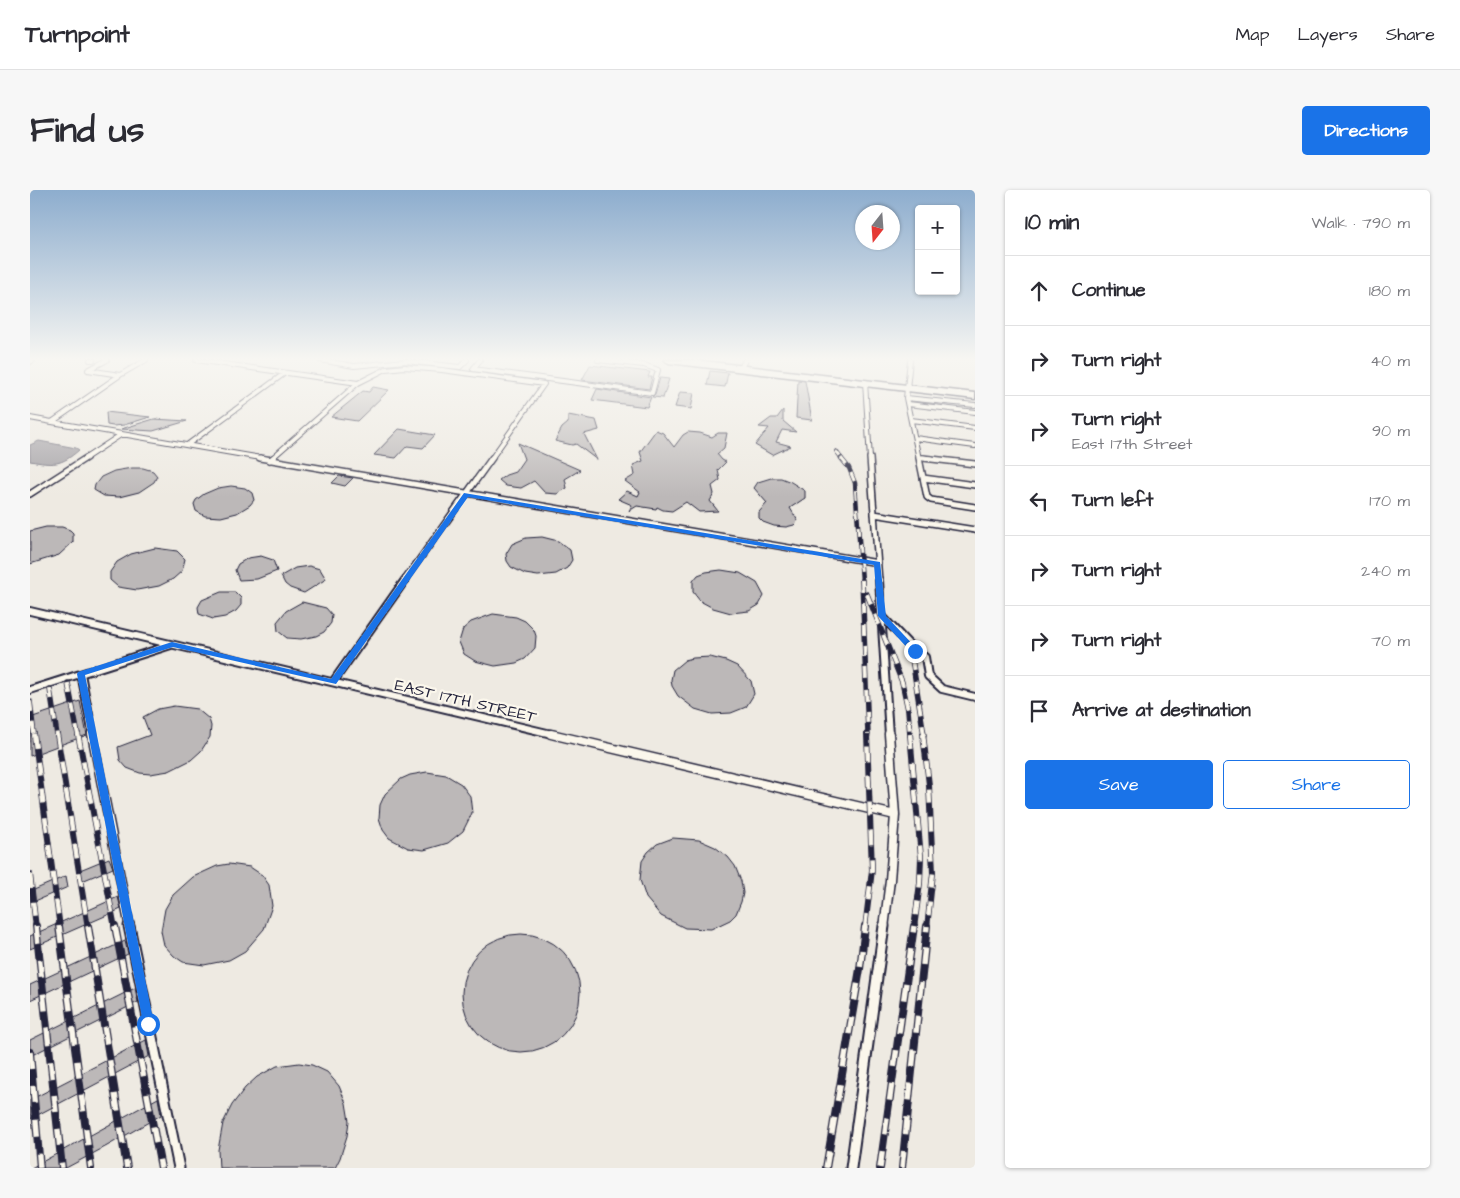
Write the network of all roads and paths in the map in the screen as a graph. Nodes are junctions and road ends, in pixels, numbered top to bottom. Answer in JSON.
{"nodes":[{"id":1,"x":76,"y":406,"type":"edge"},
{"id":2,"x":240,"y":406,"type":"edge"},
{"id":3,"x":332,"y":406,"type":"edge"},
{"id":4,"x":529,"y":406,"type":"edge"},
{"id":5,"x":867,"y":406,"type":"edge"},
{"id":6,"x":908,"y":406,"type":"edge"},
{"id":7,"x":922,"y":406,"type":"edge"},
{"id":8,"x":975,"y":412,"type":"edge"},
{"id":9,"x":30,"y":418,"type":"edge"},
{"id":10,"x":911,"y":420,"type":"junction"},
{"id":11,"x":52,"y":422,"type":"junction"},
{"id":12,"x":975,"y":428,"type":"edge"},
{"id":13,"x":122,"y":434,"type":"junction"},
{"id":14,"x":915,"y":438,"type":"junction"},
{"id":15,"x":186,"y":445,"type":"junction"},
{"id":16,"x":975,"y":446,"type":"edge"},
{"id":17,"x":918,"y":457,"type":"junction"},
{"id":18,"x":270,"y":460,"type":"junction"},
{"id":19,"x":975,"y":464,"type":"edge"},
{"id":20,"x":923,"y":478,"type":"junction"},
{"id":21,"x":975,"y":485,"type":"edge"},
{"id":22,"x":30,"y":494,"type":"edge"},
{"id":23,"x":466,"y":494,"type":"junction"},
{"id":24,"x":975,"y":507,"type":"edge"},
{"id":25,"x":874,"y":514,"type":"junction"},
{"id":26,"x":975,"y":530,"type":"edge"},
{"id":27,"x":878,"y":563,"type":"junction"},
{"id":28,"x":30,"y":611,"type":"edge"},
{"id":29,"x":882,"y":616,"type":"junction"},
{"id":30,"x":172,"y":645,"type":"junction"},
{"id":31,"x":81,"y":674,"type":"junction"},
{"id":32,"x":333,"y":682,"type":"junction"},
{"id":33,"x":30,"y":690,"type":"edge"},
{"id":34,"x":975,"y":697,"type":"edge"},
{"id":35,"x":895,"y":815,"type":"junction"},
{"id":36,"x":178,"y":1168,"type":"edge"},
{"id":37,"x":850,"y":1168,"type":"edge"}],
"edges":[{"from":1,"to":11,"type":"lane"},
{"from":2,"to":15,"type":"lane"},
{"from":3,"to":18,"type":"lane"},
{"from":4,"to":23,"type":"lane"},
{"from":5,"to":25,"type":"lane"},
{"from":6,"to":10,"type":"lane"},
{"from":7,"to":8,"type":"lane"},
{"from":9,"to":11,"type":"lane"},
{"from":10,"to":12,"type":"lane"},
{"from":10,"to":14,"type":"lane"},
{"from":11,"to":13,"type":"lane"},
{"from":13,"to":15,"type":"lane"},
{"from":13,"to":22,"type":"lane"},
{"from":14,"to":16,"type":"lane"},
{"from":14,"to":17,"type":"lane"},
{"from":15,"to":18,"type":"lane"},
{"from":17,"to":19,"type":"lane"},
{"from":17,"to":20,"type":"lane"},
{"from":18,"to":23,"type":"lane"},
{"from":20,"to":21,"type":"lane"},
{"from":20,"to":24,"type":"lane"},
{"from":23,"to":27,"type":"lane"},
{"from":23,"to":32,"type":"lane"},
{"from":25,"to":26,"type":"lane"},
{"from":25,"to":27,"type":"lane"},
{"from":27,"to":29,"type":"lane"},
{"from":28,"to":30,"type":"lane","name":"EAST 17TH STREET"},
{"from":29,"to":34,"type":"lane"},
{"from":29,"to":35,"type":"lane"},
{"from":30,"to":31,"type":"lane"},
{"from":30,"to":32,"type":"lane","name":"EAST 17TH STREET"},
{"from":31,"to":33,"type":"lane"},
{"from":31,"to":36,"type":"lane"},
{"from":32,"to":35,"type":"lane","name":"EAST 17TH STREET"},
{"from":35,"to":37,"type":"lane"}]}
